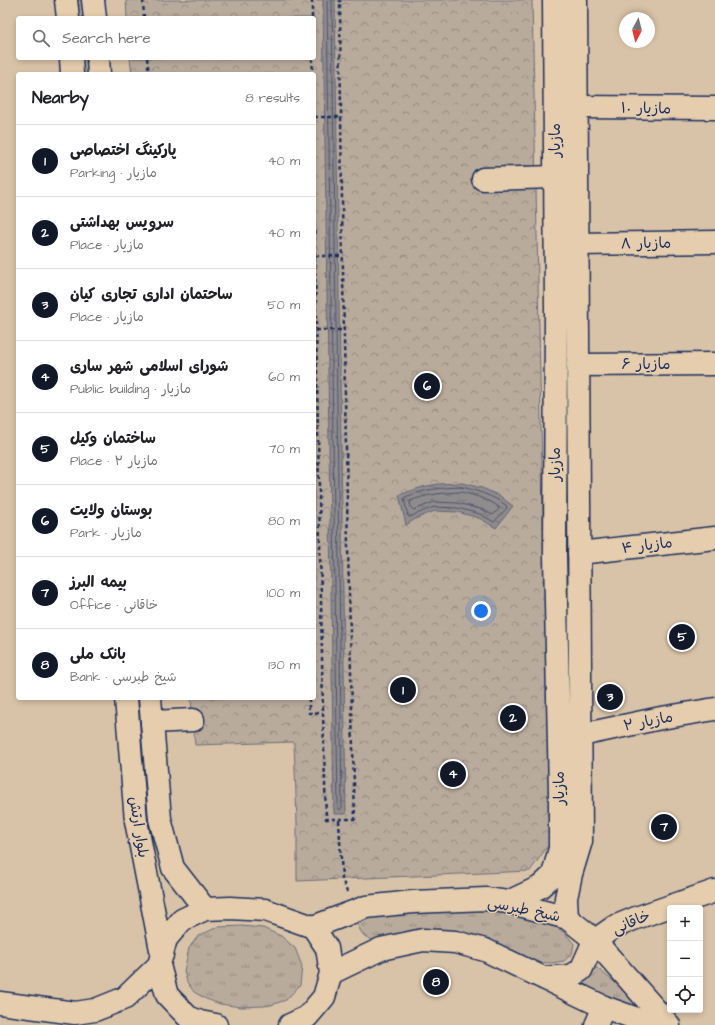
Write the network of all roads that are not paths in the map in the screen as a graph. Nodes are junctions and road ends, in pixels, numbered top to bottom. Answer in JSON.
{"nodes":[{"id":1,"x":66,"y":0,"type":"edge"},
{"id":2,"x":93,"y":0,"type":"edge"},
{"id":3,"x":554,"y":0,"type":"edge"},
{"id":4,"x":576,"y":0,"type":"edge"},
{"id":5,"x":68,"y":16,"type":"edge"},
{"id":6,"x":95,"y":16,"type":"edge"},
{"id":7,"x":71,"y":60,"type":"edge"},
{"id":8,"x":98,"y":60,"type":"edge"},
{"id":9,"x":72,"y":72,"type":"edge"},
{"id":10,"x":99,"y":72,"type":"edge"},
{"id":11,"x":576,"y":107,"type":"junction"},
{"id":12,"x":715,"y":108,"type":"edge"},
{"id":13,"x":482,"y":179,"type":"dead end"},
{"id":14,"x":555,"y":188,"type":"junction"},
{"id":15,"x":577,"y":198,"type":"junction"},
{"id":16,"x":715,"y":242,"type":"edge"},
{"id":17,"x":577,"y":244,"type":"junction"},
{"id":18,"x":715,"y":364,"type":"edge"},
{"id":19,"x":578,"y":365,"type":"junction"},
{"id":20,"x":715,"y":538,"type":"edge"},
{"id":21,"x":579,"y":553,"type":"junction"},
{"id":22,"x":126,"y":700,"type":"edge"},
{"id":23,"x":150,"y":700,"type":"edge"},
{"id":24,"x":715,"y":709,"type":"edge"},
{"id":25,"x":193,"y":720,"type":"dead end"},
{"id":26,"x":152,"y":722,"type":"junction"},
{"id":27,"x":581,"y":735,"type":"junction"},
{"id":28,"x":715,"y":891,"type":"edge"},
{"id":29,"x":508,"y":902,"type":"junction"},
{"id":30,"x":205,"y":909,"type":"junction"},
{"id":31,"x":567,"y":918,"type":"junction"},
{"id":32,"x":313,"y":927,"type":"junction"},
{"id":33,"x":594,"y":941,"type":"junction"},
{"id":34,"x":161,"y":960,"type":"junction"},
{"id":35,"x":331,"y":973,"type":"junction"},
{"id":36,"x":542,"y":978,"type":"junction"},
{"id":37,"x":0,"y":1003,"type":"edge"},
{"id":38,"x":600,"y":1016,"type":"edge"},
{"id":39,"x":83,"y":1019,"type":"edge"},
{"id":40,"x":184,"y":1021,"type":"edge"},
{"id":41,"x":305,"y":1022,"type":"edge"},
{"id":42,"x":216,"y":1025,"type":"edge"},
{"id":43,"x":654,"y":1025,"type":"edge"},
{"id":44,"x":669,"y":1025,"type":"edge"}],
"edges":[{"from":1,"to":5,"type":"main road"},
{"from":2,"to":6,"type":"main road"},
{"from":3,"to":14,"type":"main road","name":"مازیار"},
{"from":4,"to":11,"type":"main road","name":"مازیار"},
{"from":7,"to":9,"type":"main road"},
{"from":8,"to":10,"type":"main road"},
{"from":11,"to":12,"type":"main road","name":"مازیار ١٠"},
{"from":11,"to":15,"type":"main road","name":"مازیار"},
{"from":13,"to":14,"type":"main road"},
{"from":14,"to":15,"type":"main road"},
{"from":14,"to":29,"type":"main road","name":"مازیار"},
{"from":15,"to":17,"type":"main road","name":"مازیار"},
{"from":16,"to":17,"type":"main road","name":"مازیار ٨"},
{"from":17,"to":19,"type":"main road","name":"مازیار"},
{"from":18,"to":19,"type":"main road","name":"مازیار ۶"},
{"from":19,"to":21,"type":"main road","name":"مازیار"},
{"from":20,"to":21,"type":"main road","name":"مازیار ۴"},
{"from":21,"to":27,"type":"main road","name":"مازیار"},
{"from":22,"to":34,"type":"main road","name":"بلوار ارتش"},
{"from":23,"to":26,"type":"main road","name":"بلوار ارتش"},
{"from":24,"to":27,"type":"main road","name":"مازیار ۲"},
{"from":25,"to":26,"type":"main road"},
{"from":26,"to":30,"type":"main road","name":"بلوار ارتش"},
{"from":27,"to":31,"type":"main road","name":"مازیار"},
{"from":28,"to":33,"type":"main road","name":"خاقانی"},
{"from":29,"to":31,"type":"main road","name":"شیخ طبرسی"},
{"from":29,"to":32,"type":"main road","name":"شیخ طبرسی"},
{"from":30,"to":32,"type":"main road"},
{"from":30,"to":34,"type":"main road"},
{"from":31,"to":33,"type":"main road","name":"شیخ طبرسی"},
{"from":32,"to":35,"type":"main road"},
{"from":33,"to":36,"type":"main road"},
{"from":33,"to":44,"type":"main road","name":"شیخ طبرسی"},
{"from":34,"to":39,"type":"main road"},
{"from":34,"to":40,"type":"main road","name":"بلوار ارتش"},
{"from":35,"to":36,"type":"main road"},
{"from":35,"to":41,"type":"main road"},
{"from":36,"to":38,"type":"main road"},
{"from":37,"to":39,"type":"main road"},
{"from":38,"to":43,"type":"main road"},
{"from":40,"to":42,"type":"main road"}]}
